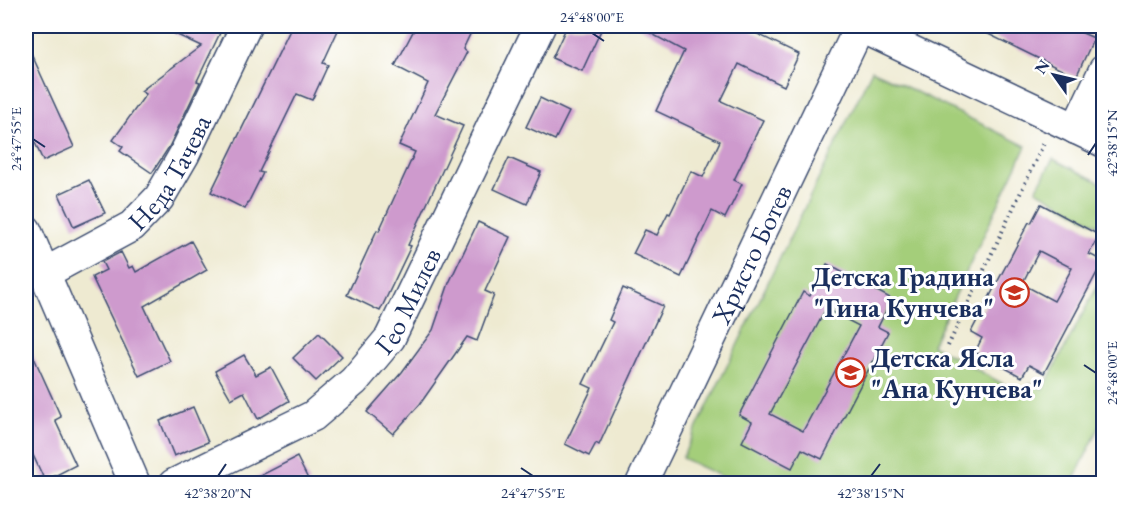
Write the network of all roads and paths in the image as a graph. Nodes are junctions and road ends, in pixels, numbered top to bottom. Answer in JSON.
{"nodes":[{"id":1,"x":246,"y":26,"type":"edge"},
{"id":2,"x":540,"y":26,"type":"edge"},
{"id":3,"x":860,"y":26,"type":"edge"},
{"id":4,"x":1104,"y":70,"type":"edge"},
{"id":5,"x":1066,"y":124,"type":"junction"},
{"id":6,"x":1104,"y":142,"type":"edge"},
{"id":7,"x":26,"y":230,"type":"edge"},
{"id":8,"x":45,"y":273,"type":"junction"},
{"id":9,"x":948,"y":346,"type":"dead end"},
{"id":10,"x":135,"y":483,"type":"edge"},
{"id":11,"x":174,"y":483,"type":"edge"},
{"id":12,"x":641,"y":483,"type":"edge"}],
"edges":[{"from":1,"to":8,"type":"street","name":"Неда Тачева"},
{"from":2,"to":11,"type":"street","name":"Гео Милев"},
{"from":3,"to":5,"type":"street"},
{"from":3,"to":12,"type":"street","name":"Христо Ботев"},
{"from":4,"to":5,"type":"street"},
{"from":5,"to":6,"type":"street"},
{"from":5,"to":9,"type":"path"},
{"from":7,"to":8,"type":"street"},
{"from":8,"to":10,"type":"street"}]}
